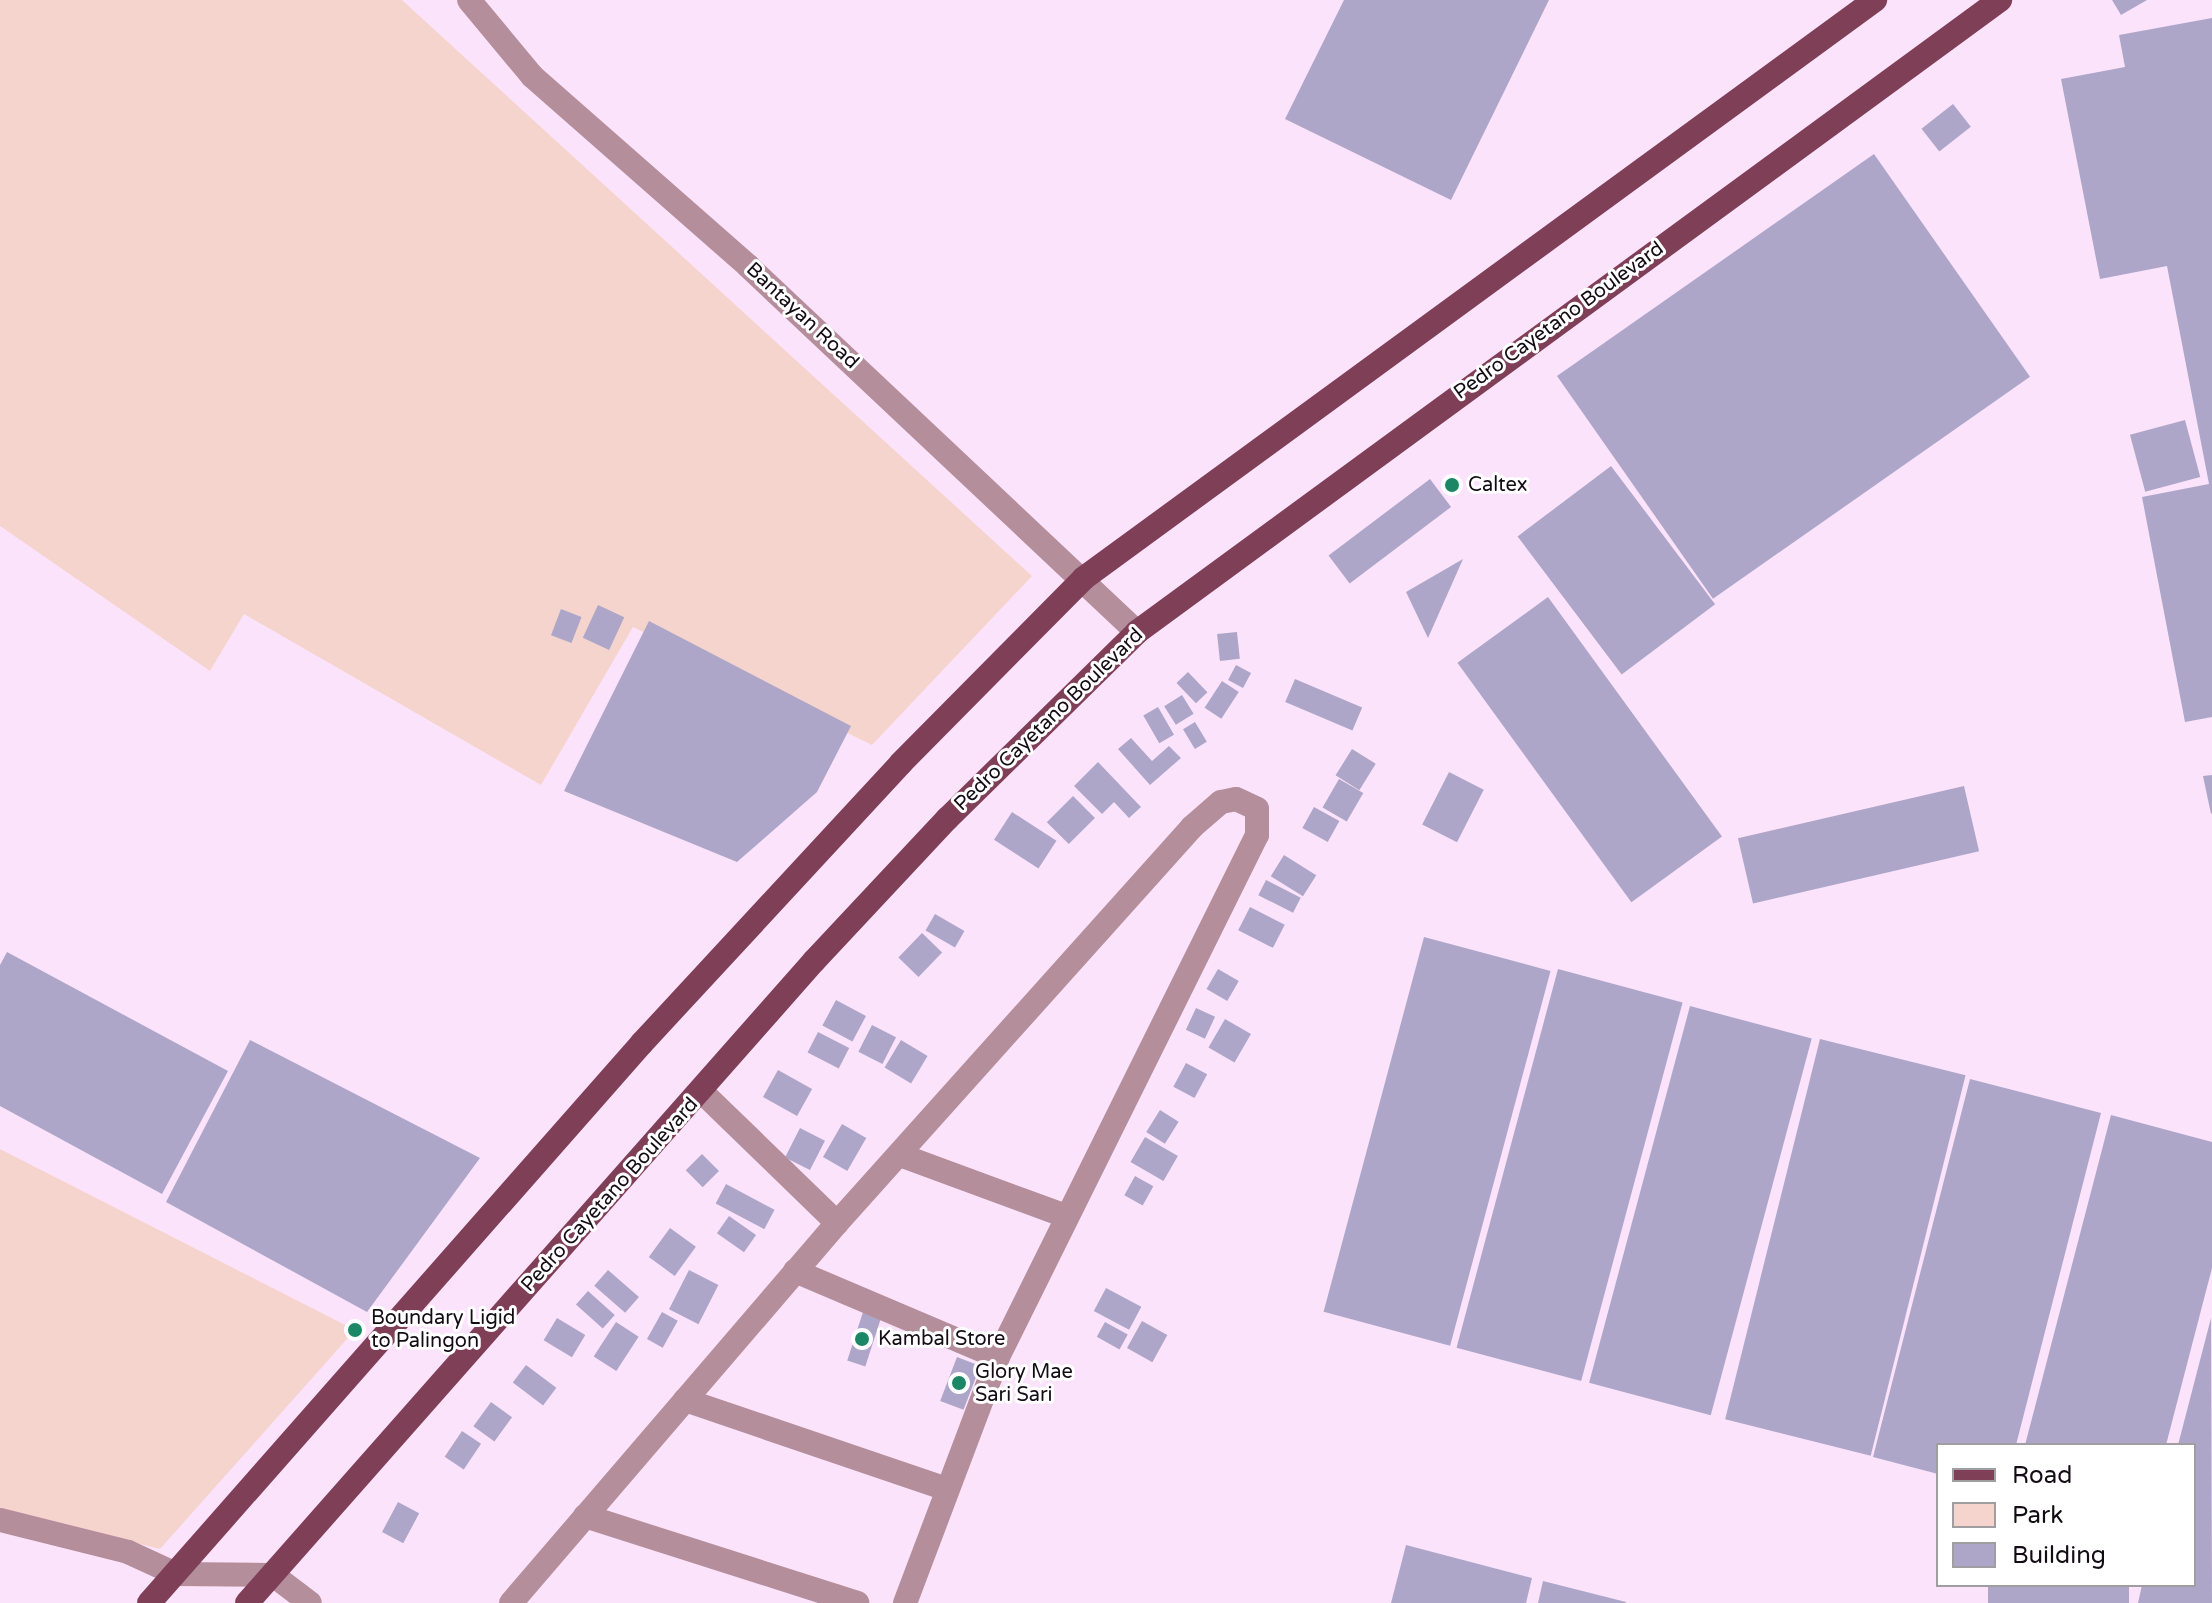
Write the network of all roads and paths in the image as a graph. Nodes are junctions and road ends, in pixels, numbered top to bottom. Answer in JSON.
{"nodes":[{"id":1,"x":469,"y":0,"type":"edge"},
{"id":2,"x":1875,"y":0,"type":"edge"},
{"id":3,"x":2000,"y":0,"type":"edge"},
{"id":4,"x":1084,"y":578,"type":"junction"},
{"id":5,"x":1137,"y":632,"type":"junction"},
{"id":6,"x":702,"y":1092,"type":"junction"},
{"id":7,"x":900,"y":1155,"type":"junction"},
{"id":8,"x":1066,"y":1216,"type":"junction"},
{"id":9,"x":837,"y":1223,"type":"junction"},
{"id":10,"x":795,"y":1271,"type":"junction"},
{"id":11,"x":998,"y":1357,"type":"junction"},
{"id":12,"x":685,"y":1400,"type":"junction"},
{"id":13,"x":946,"y":1489,"type":"junction"},
{"id":14,"x":585,"y":1516,"type":"junction"},
{"id":15,"x":0,"y":1520,"type":"edge"},
{"id":16,"x":176,"y":1574,"type":"junction"},
{"id":17,"x":273,"y":1575,"type":"junction"},
{"id":18,"x":149,"y":1603,"type":"edge"},
{"id":19,"x":247,"y":1603,"type":"edge"},
{"id":20,"x":310,"y":1603,"type":"edge"},
{"id":21,"x":511,"y":1603,"type":"edge"},
{"id":22,"x":857,"y":1603,"type":"edge"},
{"id":23,"x":905,"y":1603,"type":"edge"}],
"edges":[{"from":1,"to":4,"type":"street","name":"Bantayan Road"},
{"from":2,"to":4,"type":"main road"},
{"from":3,"to":5,"type":"main road","name":"Pedro Cayetano Boulevard"},
{"from":4,"to":5,"type":"street","name":"Bantayan Road"},
{"from":4,"to":16,"type":"main road"},
{"from":5,"to":6,"type":"main road","name":"Pedro Cayetano Boulevard"},
{"from":6,"to":9,"type":"street"},
{"from":6,"to":17,"type":"main road","name":"Pedro Cayetano Boulevard"},
{"from":7,"to":8,"type":"street"},
{"from":7,"to":8,"type":"street"},
{"from":7,"to":9,"type":"street"},
{"from":8,"to":11,"type":"street"},
{"from":9,"to":10,"type":"street"},
{"from":10,"to":11,"type":"street"},
{"from":10,"to":12,"type":"street"},
{"from":11,"to":13,"type":"street"},
{"from":12,"to":13,"type":"street"},
{"from":12,"to":14,"type":"street"},
{"from":13,"to":23,"type":"street"},
{"from":14,"to":21,"type":"street"},
{"from":14,"to":22,"type":"street"},
{"from":15,"to":16,"type":"street"},
{"from":16,"to":17,"type":"street"},
{"from":16,"to":18,"type":"main road"},
{"from":17,"to":19,"type":"main road","name":"Pedro Cayetano Boulevard"},
{"from":17,"to":20,"type":"street"}]}
